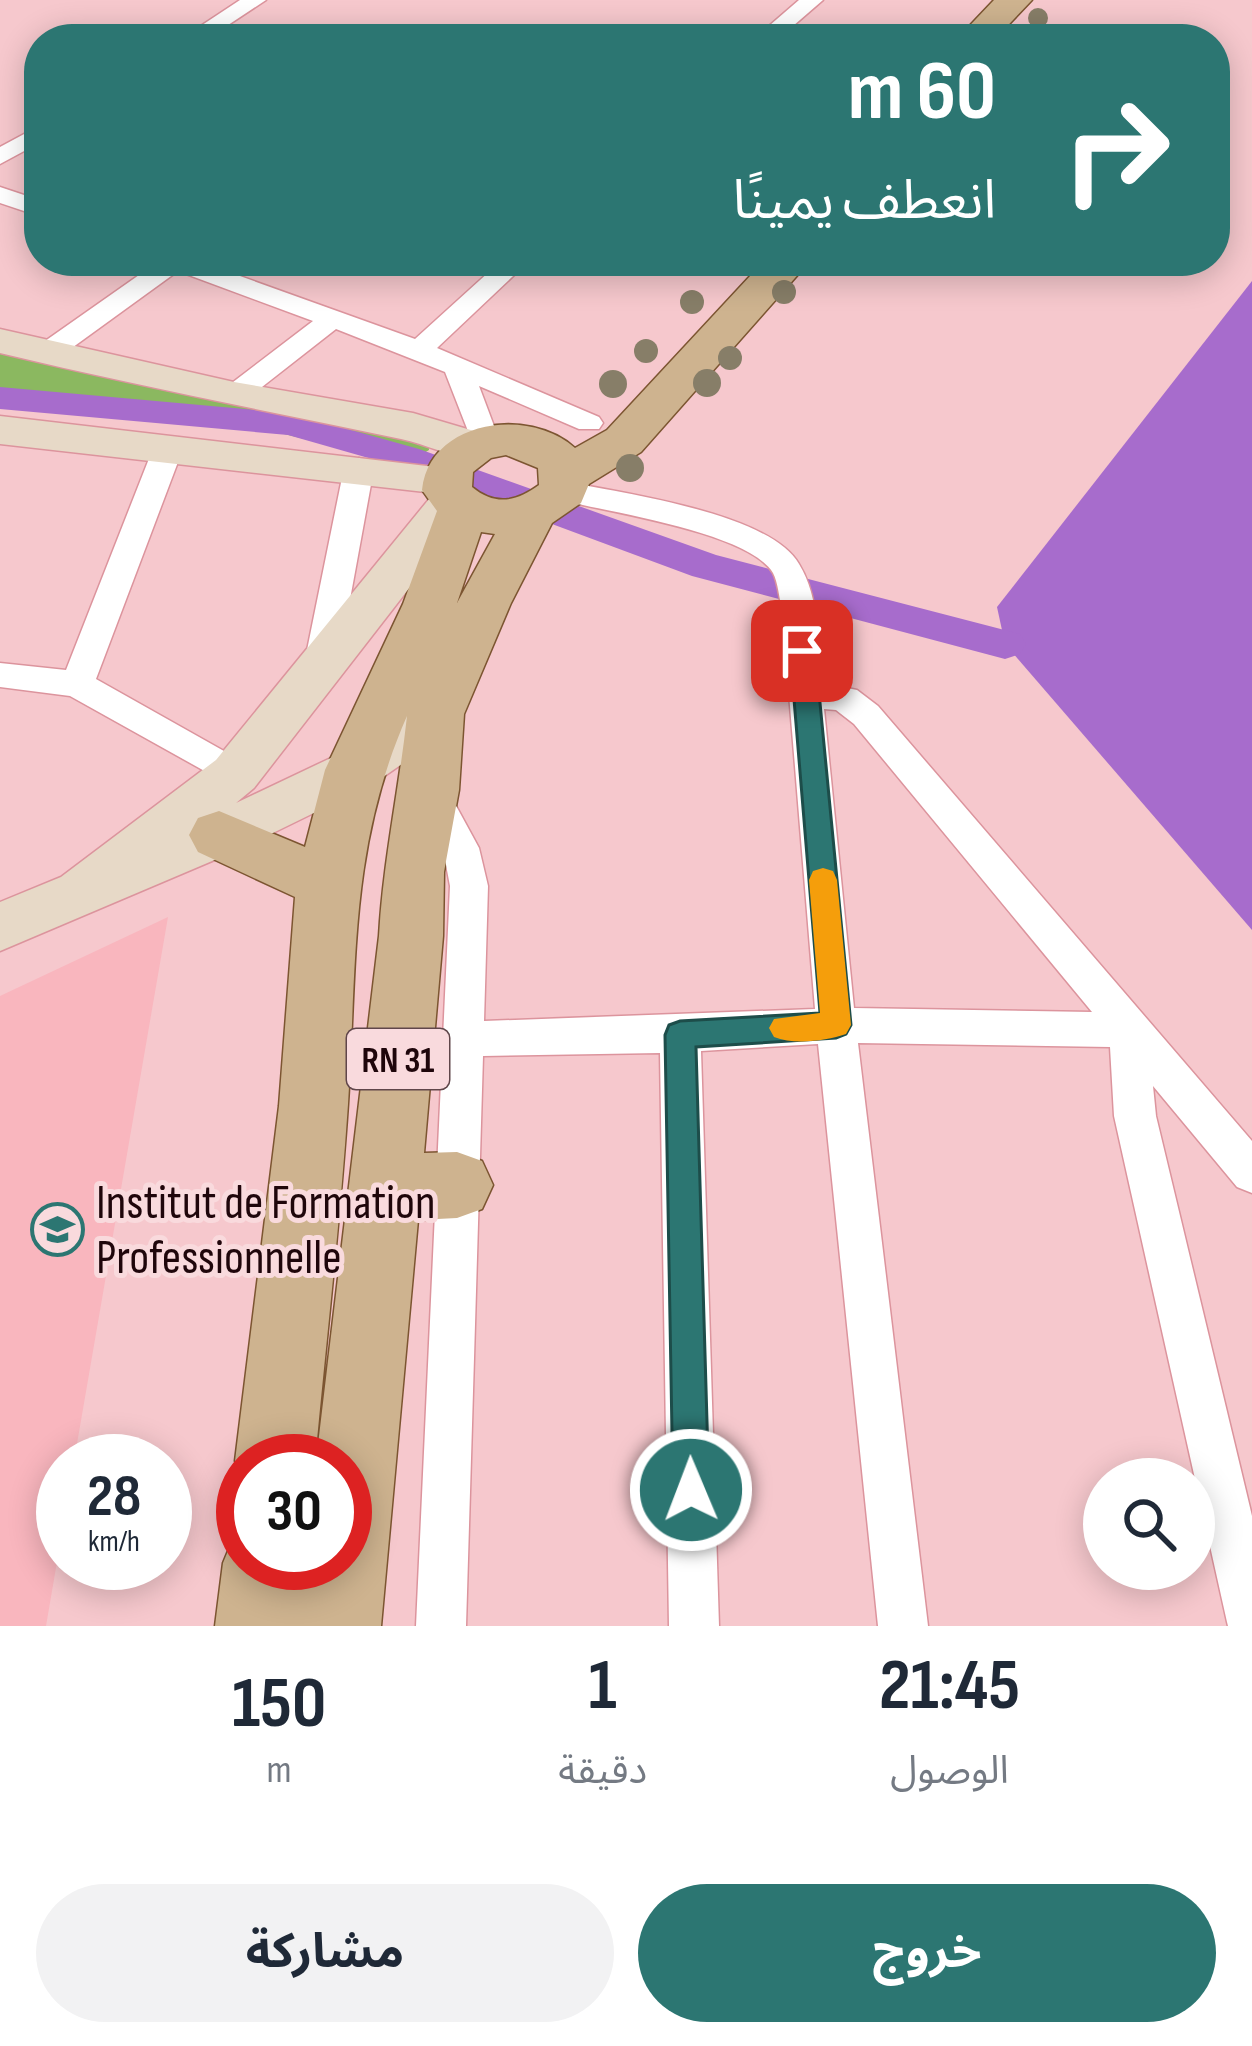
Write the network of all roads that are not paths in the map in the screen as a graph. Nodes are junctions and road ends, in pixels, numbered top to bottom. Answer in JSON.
{"nodes":[{"id":1,"x":255,"y":0,"type":"edge"},
{"id":2,"x":812,"y":0,"type":"edge"},
{"id":3,"x":216,"y":24,"type":"edge"},
{"id":4,"x":783,"y":24,"type":"edge"},
{"id":5,"x":154,"y":276,"type":"edge"},
{"id":6,"x":217,"y":276,"type":"edge"},
{"id":7,"x":499,"y":276,"type":"edge"},
{"id":8,"x":739,"y":276,"type":"edge"},
{"id":9,"x":774,"y":276,"type":"edge"},
{"id":10,"x":333,"y":318,"type":"junction"},
{"id":11,"x":0,"y":341,"type":"edge"},
{"id":12,"x":419,"y":350,"type":"junction"},
{"id":13,"x":48,"y":352,"type":"junction"},
{"id":14,"x":457,"y":365,"type":"junction"},
{"id":15,"x":234,"y":395,"type":"junction"},
{"id":16,"x":589,"y":423,"type":"junction"},
{"id":17,"x":0,"y":430,"type":"edge"},
{"id":18,"x":169,"y":446,"type":"junction"},
{"id":19,"x":359,"y":468,"type":"junction"},
{"id":20,"x":464,"y":475,"type":"junction"},
{"id":21,"x":551,"y":482,"type":"junction"},
{"id":22,"x":320,"y":670,"type":"junction"},
{"id":23,"x":0,"y":674,"type":"edge"},
{"id":24,"x":77,"y":684,"type":"junction"},
{"id":25,"x":806,"y":694,"type":"junction"},
{"id":26,"x":436,"y":714,"type":"junction"},
{"id":27,"x":354,"y":770,"type":"junction"},
{"id":28,"x":235,"y":774,"type":"junction"},
{"id":29,"x":429,"y":790,"type":"junction"},
{"id":30,"x":219,"y":835,"type":"junction"},
{"id":31,"x":327,"y":884,"type":"junction"},
{"id":32,"x":81,"y":892,"type":"junction"},
{"id":33,"x":0,"y":927,"type":"edge"},
{"id":34,"x":836,"y":1025,"type":"junction"},
{"id":35,"x":1129,"y":1030,"type":"junction"},
{"id":36,"x":680,"y":1035,"type":"junction"},
{"id":37,"x":463,"y":1039,"type":"junction"},
{"id":38,"x":1252,"y":1173,"type":"edge"},
{"id":39,"x":457,"y":1185,"type":"junction"},
{"id":40,"x":385,"y":1188,"type":"junction"},
{"id":41,"x":278,"y":1434,"type":"edge"},
{"id":42,"x":261,"y":1590,"type":"edge"},
{"id":43,"x":1252,"y":1622,"type":"edge"},
{"id":44,"x":257,"y":1626,"type":"edge"},
{"id":45,"x":339,"y":1626,"type":"edge"},
{"id":46,"x":441,"y":1626,"type":"edge"},
{"id":47,"x":694,"y":1626,"type":"edge"},
{"id":48,"x":903,"y":1626,"type":"edge"}],
"edges":[{"from":1,"to":3,"type":"street"},
{"from":2,"to":4,"type":"street"},
{"from":5,"to":13,"type":"street"},
{"from":6,"to":10,"type":"street"},
{"from":7,"to":12,"type":"street"},
{"from":8,"to":16,"type":"main road"},
{"from":9,"to":21,"type":"main road"},
{"from":10,"to":12,"type":"street"},
{"from":10,"to":15,"type":"street"},
{"from":11,"to":13,"type":"main road"},
{"from":12,"to":14,"type":"street"},
{"from":13,"to":15,"type":"main road"},
{"from":14,"to":16,"type":"street"},
{"from":14,"to":20,"type":"street"},
{"from":15,"to":20,"type":"main road"},
{"from":16,"to":21,"type":"main road"},
{"from":17,"to":18,"type":"main road"},
{"from":18,"to":19,"type":"main road"},
{"from":18,"to":24,"type":"street"},
{"from":19,"to":20,"type":"main road"},
{"from":19,"to":22,"type":"street"},
{"from":20,"to":21,"type":"main road"},
{"from":20,"to":21,"type":"main road"},
{"from":20,"to":22,"type":"main road"},
{"from":20,"to":27,"type":"main road","number":"RN 31"},
{"from":21,"to":25,"type":"street"},
{"from":21,"to":26,"type":"main road","number":"RN 31"},
{"from":22,"to":28,"type":"main road"},
{"from":23,"to":24,"type":"street"},
{"from":24,"to":28,"type":"street"},
{"from":25,"to":34,"type":"street"},
{"from":25,"to":35,"type":"street"},
{"from":26,"to":27,"type":"main road"},
{"from":26,"to":29,"type":"main road","number":"RN 31"},
{"from":27,"to":30,"type":"main road"},
{"from":27,"to":31,"type":"main road","number":"RN 31"},
{"from":28,"to":32,"type":"main road"},
{"from":29,"to":37,"type":"street"},
{"from":29,"to":40,"type":"main road","number":"RN 31"},
{"from":30,"to":31,"type":"main road"},
{"from":30,"to":32,"type":"main road"},
{"from":31,"to":41,"type":"main road","number":"RN 31"},
{"from":32,"to":33,"type":"main road"},
{"from":34,"to":35,"type":"street"},
{"from":34,"to":36,"type":"street"},
{"from":34,"to":48,"type":"street"},
{"from":35,"to":38,"type":"street"},
{"from":35,"to":43,"type":"street"},
{"from":36,"to":37,"type":"street"},
{"from":36,"to":47,"type":"street"},
{"from":37,"to":39,"type":"street"},
{"from":39,"to":40,"type":"main road"},
{"from":39,"to":46,"type":"street"},
{"from":40,"to":45,"type":"main road","number":"RN 31"},
{"from":42,"to":44,"type":"main road"}]}
